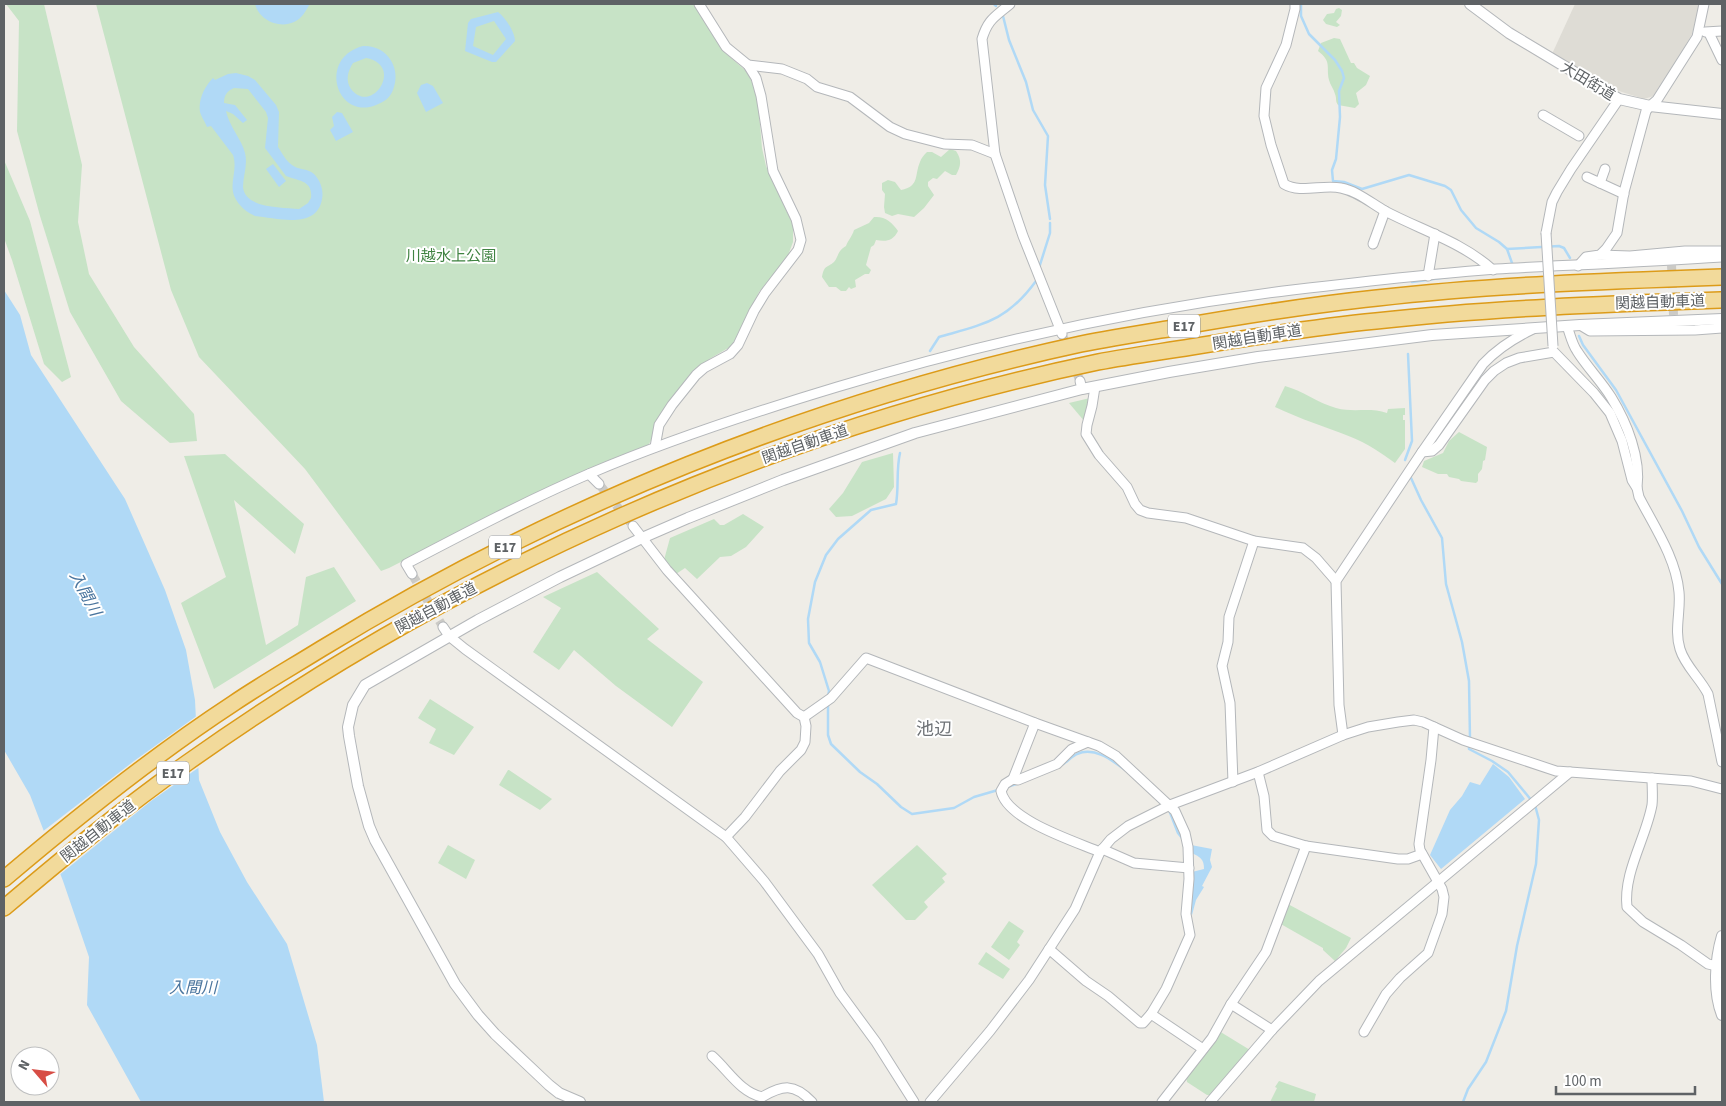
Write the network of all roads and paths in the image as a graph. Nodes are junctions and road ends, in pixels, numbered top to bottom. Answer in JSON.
{"nodes":[{"id":1,"x":699,"y":4,"type":"edge"},
{"id":2,"x":1010,"y":4,"type":"edge"},
{"id":3,"x":1295,"y":4,"type":"edge"},
{"id":4,"x":1704,"y":4,"type":"edge"},
{"id":5,"x":1475,"y":5,"type":"edge"},
{"id":6,"x":1698,"y":31,"type":"junction"},
{"id":7,"x":1722,"y":31,"type":"edge"},
{"id":8,"x":1709,"y":33,"type":"junction"},
{"id":9,"x":1722,"y":60,"type":"edge"},
{"id":10,"x":748,"y":65,"type":"junction"},
{"id":11,"x":1619,"y":100,"type":"junction"},
{"id":12,"x":1650,"y":106,"type":"junction"},
{"id":13,"x":1722,"y":114,"type":"edge"},
{"id":14,"x":1543,"y":116,"type":"dead end"},
{"id":15,"x":1579,"y":136,"type":"dead end"},
{"id":16,"x":995,"y":154,"type":"junction"},
{"id":17,"x":1605,"y":169,"type":"dead end"},
{"id":18,"x":1587,"y":177,"type":"dead end"},
{"id":19,"x":1600,"y":183,"type":"junction"},
{"id":20,"x":1624,"y":194,"type":"junction"},
{"id":21,"x":1385,"y":211,"type":"junction"},
{"id":22,"x":1435,"y":234,"type":"junction"},
{"id":23,"x":1373,"y":244,"type":"dead end"},
{"id":24,"x":1722,"y":251,"type":"edge"},
{"id":25,"x":1600,"y":255,"type":"junction"},
{"id":26,"x":1722,"y":257,"type":"edge"},
{"id":27,"x":1578,"y":266,"type":"junction"},
{"id":28,"x":1493,"y":270,"type":"junction"},
{"id":29,"x":1428,"y":276,"type":"junction"},
{"id":30,"x":1722,"y":277,"type":"edge"},
{"id":31,"x":1722,"y":300,"type":"edge"},
{"id":32,"x":1722,"y":319,"type":"edge"},
{"id":33,"x":1580,"y":325,"type":"junction"},
{"id":34,"x":1567,"y":326,"type":"junction"},
{"id":35,"x":1534,"y":328,"type":"junction"},
{"id":36,"x":1722,"y":328,"type":"edge"},
{"id":37,"x":1061,"y":331,"type":"junction"},
{"id":38,"x":1553,"y":349,"type":"junction"},
{"id":39,"x":1095,"y":386,"type":"junction"},
{"id":40,"x":654,"y":448,"type":"junction"},
{"id":41,"x":1422,"y":452,"type":"junction"},
{"id":42,"x":589,"y":474,"type":"junction"},
{"id":43,"x":599,"y":484,"type":"tunnel mouth"},
{"id":44,"x":1637,"y":488,"type":"junction"},
{"id":45,"x":632,"y":526,"type":"tunnel mouth"},
{"id":46,"x":642,"y":538,"type":"junction"},
{"id":47,"x":1254,"y":541,"type":"junction"},
{"id":48,"x":412,"y":574,"type":"dead end"},
{"id":49,"x":1336,"y":581,"type":"junction"},
{"id":50,"x":446,"y":632,"type":"junction"},
{"id":51,"x":804,"y":717,"type":"junction"},
{"id":52,"x":1035,"y":723,"type":"junction"},
{"id":53,"x":1434,"y":727,"type":"junction"},
{"id":54,"x":1343,"y":736,"type":"junction"},
{"id":55,"x":1088,"y":742,"type":"junction"},
{"id":56,"x":1722,"y":762,"type":"edge"},
{"id":57,"x":1258,"y":772,"type":"junction"},
{"id":58,"x":1570,"y":772,"type":"junction"},
{"id":59,"x":1652,"y":778,"type":"junction"},
{"id":60,"x":1013,"y":779,"type":"junction"},
{"id":61,"x":1232,"y":782,"type":"junction"},
{"id":62,"x":1722,"y":789,"type":"edge"},
{"id":63,"x":1170,"y":805,"type":"junction"},
{"id":64,"x":726,"y":837,"type":"junction"},
{"id":65,"x":1306,"y":846,"type":"junction"},
{"id":66,"x":1101,"y":851,"type":"junction"},
{"id":67,"x":1422,"y":854,"type":"junction"},
{"id":68,"x":1189,"y":868,"type":"junction"},
{"id":69,"x":4,"y":879,"type":"edge"},
{"id":70,"x":1438,"y":881,"type":"junction"},
{"id":71,"x":4,"y":908,"type":"edge"},
{"id":72,"x":1722,"y":936,"type":"edge"},
{"id":73,"x":1049,"y":948,"type":"junction"},
{"id":74,"x":1717,"y":966,"type":"junction"},
{"id":75,"x":1231,"y":1004,"type":"junction"},
{"id":76,"x":1152,"y":1014,"type":"junction"},
{"id":77,"x":1722,"y":1015,"type":"edge"},
{"id":78,"x":1272,"y":1030,"type":"junction"},
{"id":79,"x":1364,"y":1032,"type":"dead end"},
{"id":80,"x":1203,"y":1049,"type":"junction"},
{"id":81,"x":712,"y":1056,"type":"dead end"},
{"id":82,"x":580,"y":1102,"type":"edge"},
{"id":83,"x":812,"y":1102,"type":"edge"},
{"id":84,"x":914,"y":1102,"type":"edge"},
{"id":85,"x":930,"y":1102,"type":"edge"},
{"id":86,"x":1162,"y":1102,"type":"edge"},
{"id":87,"x":1212,"y":1102,"type":"edge"}],
"edges":[{"from":1,"to":10,"type":"street"},
{"from":2,"to":16,"type":"street"},
{"from":3,"to":21,"type":"street"},
{"from":4,"to":6,"type":"street"},
{"from":5,"to":11,"type":"street","name":"大田街道"},
{"from":6,"to":8,"type":"street"},
{"from":6,"to":12,"type":"street"},
{"from":7,"to":8,"type":"street"},
{"from":8,"to":9,"type":"street"},
{"from":10,"to":16,"type":"street"},
{"from":10,"to":40,"type":"street"},
{"from":11,"to":12,"type":"street","name":"大田街道"},
{"from":11,"to":38,"type":"street","bridge":true},
{"from":12,"to":13,"type":"street","name":"大田街道"},
{"from":12,"to":20,"type":"street"},
{"from":14,"to":15,"type":"street"},
{"from":16,"to":37,"type":"street"},
{"from":17,"to":19,"type":"street"},
{"from":18,"to":19,"type":"street"},
{"from":19,"to":20,"type":"street"},
{"from":20,"to":25,"type":"street"},
{"from":21,"to":22,"type":"street"},
{"from":21,"to":23,"type":"street"},
{"from":22,"to":28,"type":"street"},
{"from":22,"to":29,"type":"street"},
{"from":24,"to":25,"type":"street"},
{"from":25,"to":27,"type":"street"},
{"from":26,"to":27,"type":"street"},
{"from":27,"to":28,"type":"street"},
{"from":28,"to":29,"type":"street"},
{"from":29,"to":37,"type":"street"},
{"from":30,"to":69,"type":"highway","name":"関越自動車道","number":"E17"},
{"from":31,"to":71,"type":"highway","name":"関越自動車道","number":"E17"},
{"from":32,"to":33,"type":"street"},
{"from":33,"to":34,"type":"street"},
{"from":33,"to":36,"type":"street"},
{"from":34,"to":35,"type":"street"},
{"from":34,"to":44,"type":"street"},
{"from":35,"to":39,"type":"street"},
{"from":35,"to":41,"type":"street"},
{"from":37,"to":40,"type":"street"},
{"from":38,"to":41,"type":"street"},
{"from":38,"to":44,"type":"street"},
{"from":39,"to":46,"type":"street"},
{"from":39,"to":47,"type":"street"},
{"from":40,"to":42,"type":"street"},
{"from":41,"to":49,"type":"street"},
{"from":42,"to":43,"type":"street"},
{"from":42,"to":48,"type":"street"},
{"from":44,"to":56,"type":"street"},
{"from":45,"to":46,"type":"street"},
{"from":46,"to":50,"type":"street"},
{"from":46,"to":51,"type":"street"},
{"from":47,"to":49,"type":"street"},
{"from":47,"to":61,"type":"street"},
{"from":49,"to":54,"type":"street"},
{"from":50,"to":64,"type":"street"},
{"from":50,"to":82,"type":"street"},
{"from":51,"to":52,"type":"street"},
{"from":51,"to":64,"type":"street"},
{"from":52,"to":55,"type":"street"},
{"from":52,"to":60,"type":"street"},
{"from":53,"to":54,"type":"street"},
{"from":53,"to":58,"type":"street"},
{"from":53,"to":67,"type":"street"},
{"from":54,"to":57,"type":"street"},
{"from":55,"to":60,"type":"street"},
{"from":55,"to":63,"type":"street"},
{"from":57,"to":61,"type":"street"},
{"from":57,"to":65,"type":"street"},
{"from":58,"to":59,"type":"street"},
{"from":58,"to":70,"type":"street"},
{"from":59,"to":62,"type":"street"},
{"from":59,"to":74,"type":"street"},
{"from":60,"to":66,"type":"street"},
{"from":61,"to":63,"type":"street"},
{"from":63,"to":66,"type":"street"},
{"from":63,"to":68,"type":"street"},
{"from":64,"to":84,"type":"street"},
{"from":65,"to":67,"type":"street"},
{"from":65,"to":75,"type":"street"},
{"from":66,"to":68,"type":"street"},
{"from":66,"to":73,"type":"street"},
{"from":67,"to":70,"type":"street"},
{"from":68,"to":76,"type":"street"},
{"from":70,"to":78,"type":"street"},
{"from":70,"to":79,"type":"street"},
{"from":72,"to":74,"type":"street"},
{"from":73,"to":76,"type":"street"},
{"from":73,"to":85,"type":"street"},
{"from":74,"to":77,"type":"street"},
{"from":75,"to":78,"type":"street"},
{"from":75,"to":80,"type":"street"},
{"from":76,"to":80,"type":"street"},
{"from":78,"to":87,"type":"street"},
{"from":80,"to":86,"type":"street"},
{"from":81,"to":83,"type":"street"}]}
